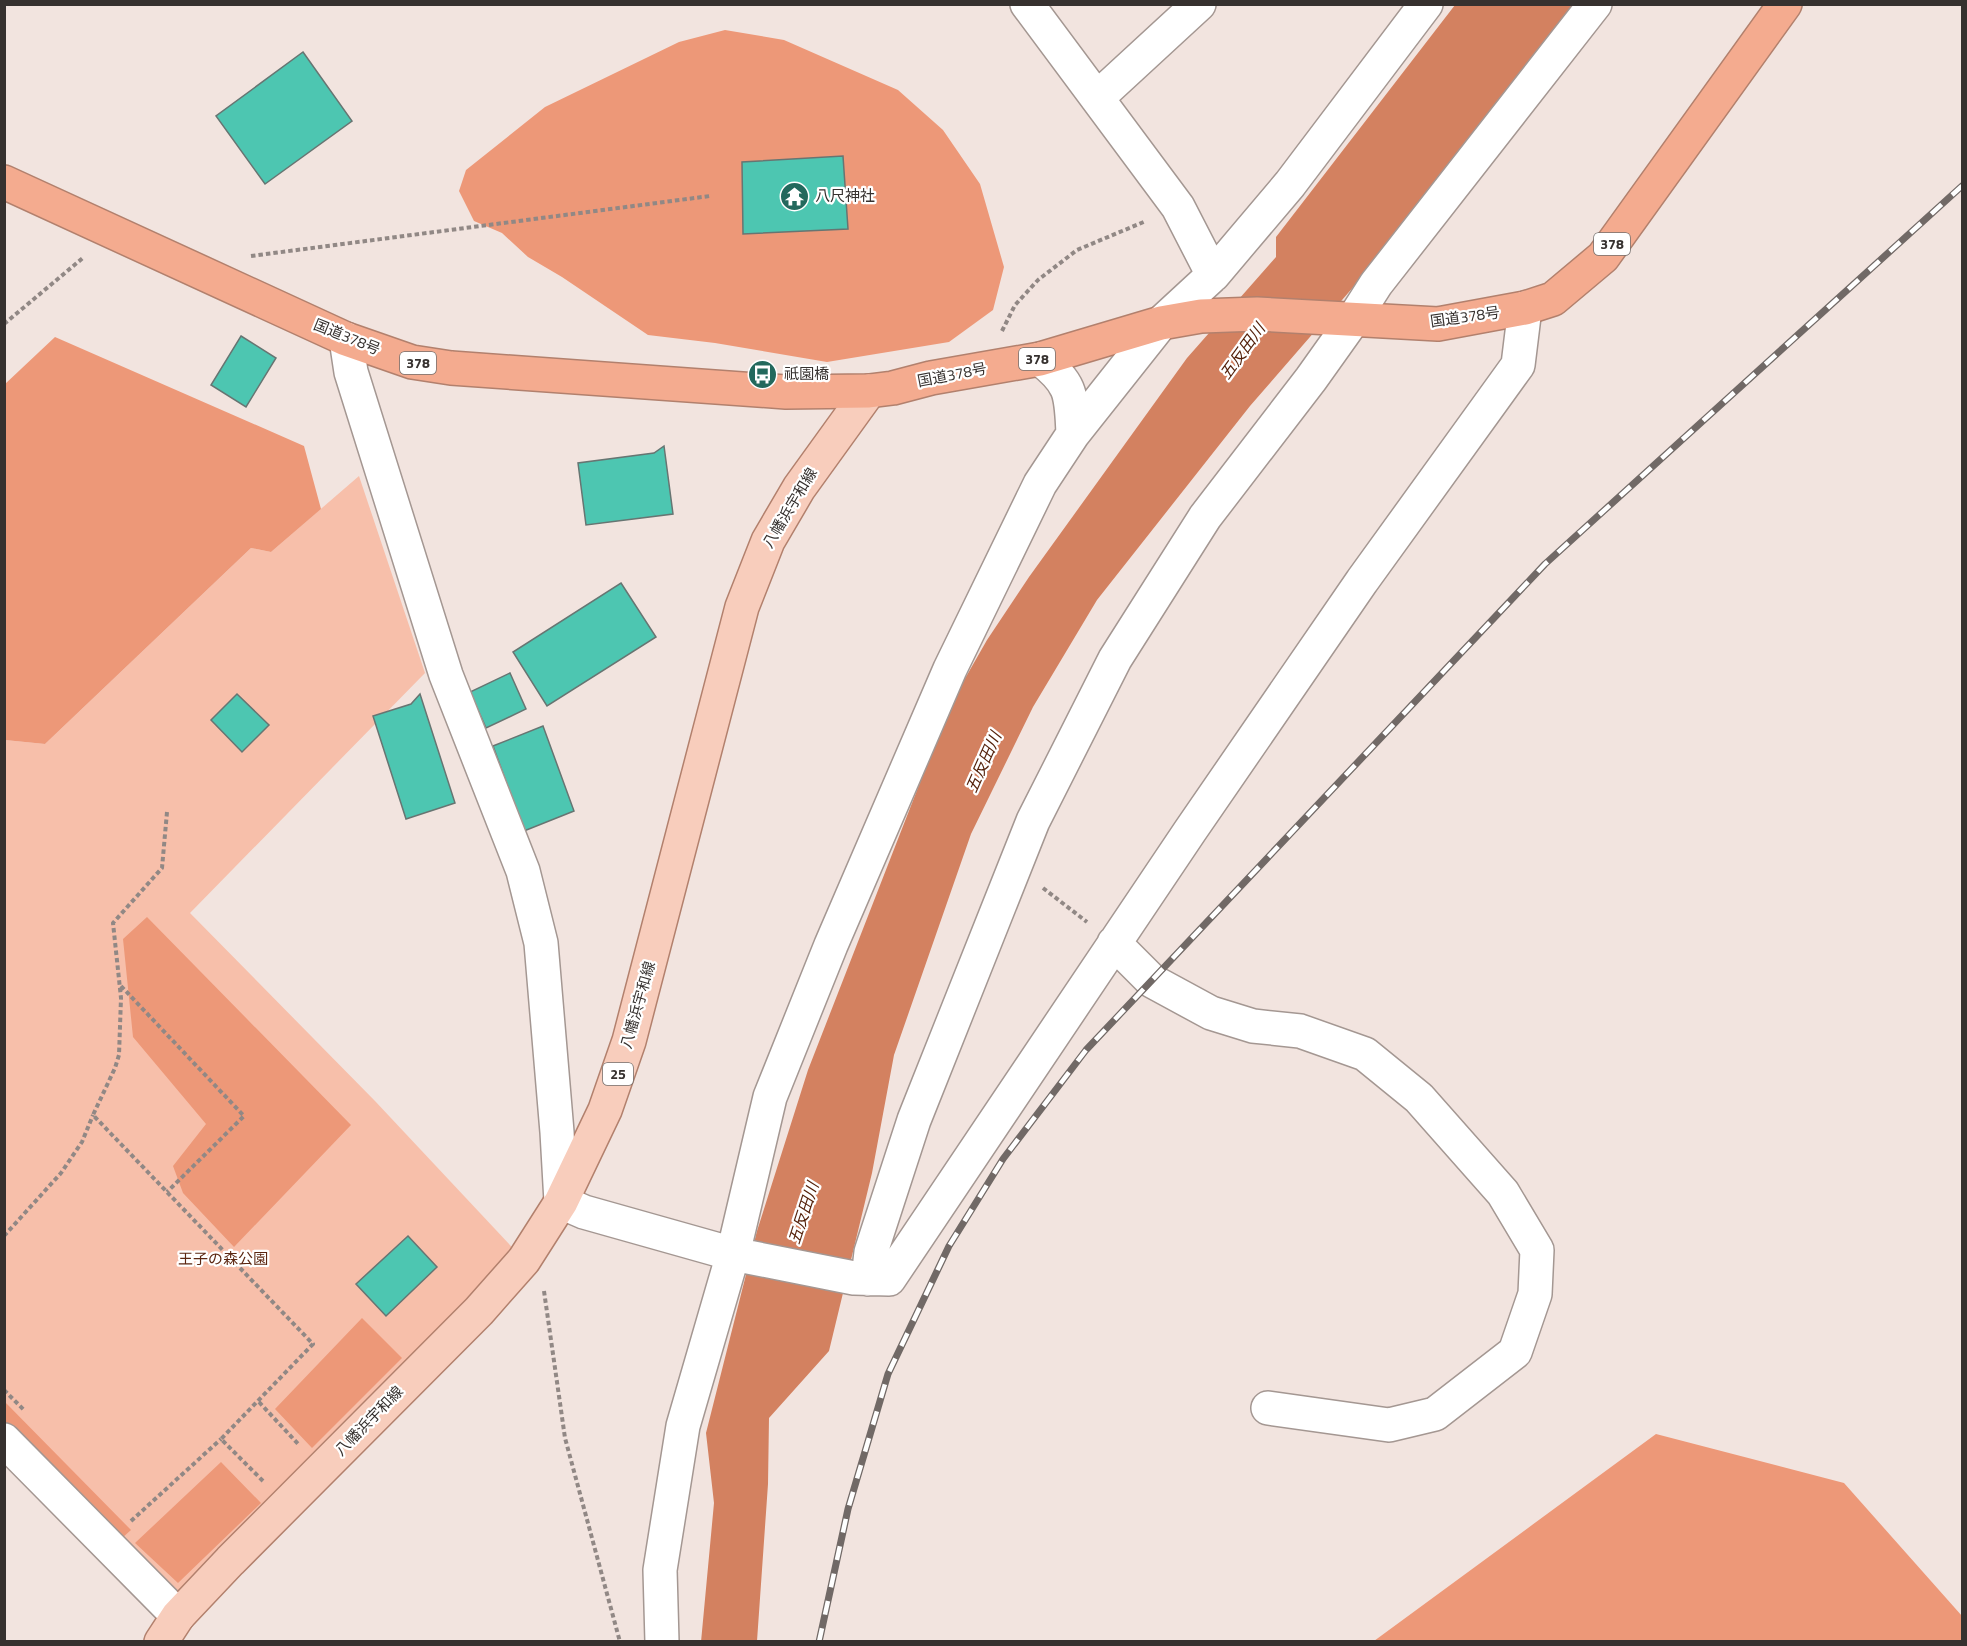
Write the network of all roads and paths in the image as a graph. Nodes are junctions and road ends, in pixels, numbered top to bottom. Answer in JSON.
{"nodes":[{"id":1,"x":1027,"y":4,"type":"edge"},
{"id":2,"x":1199,"y":4,"type":"edge"},
{"id":3,"x":1426,"y":4,"type":"edge"},
{"id":4,"x":1595,"y":4,"type":"edge"},
{"id":5,"x":1785,"y":4,"type":"edge"},
{"id":6,"x":1097,"y":98,"type":"junction"},
{"id":7,"x":4,"y":182,"type":"edge"},
{"id":8,"x":710,"y":196,"type":"dead end"},
{"id":9,"x":1178,"y":207,"type":"junction"},
{"id":10,"x":114,"y":231,"type":"junction"},
{"id":11,"x":243,"y":257,"type":"dead end"},
{"id":12,"x":1213,"y":274,"type":"junction"},
{"id":13,"x":1525,"y":308,"type":"junction"},
{"id":14,"x":1348,"y":320,"type":"junction"},
{"id":15,"x":1161,"y":322,"type":"junction"},
{"id":16,"x":4,"y":324,"type":"edge"},
{"id":17,"x":346,"y":339,"type":"junction"},
{"id":18,"x":1040,"y":359,"type":"junction"},
{"id":19,"x":985,"y":369,"type":"junction"},
{"id":20,"x":869,"y":391,"type":"junction"},
{"id":21,"x":1073,"y":434,"type":"junction"},
{"id":22,"x":167,"y":813,"type":"dead end"},
{"id":23,"x":1015,"y":866,"type":"junction"},
{"id":24,"x":1114,"y":943,"type":"junction"},
{"id":25,"x":120,"y":986,"type":"junction"},
{"id":26,"x":93,"y":1115,"type":"junction"},
{"id":27,"x":167,"y":1192,"type":"junction"},
{"id":28,"x":561,"y":1202,"type":"junction"},
{"id":29,"x":4,"y":1236,"type":"edge"},
{"id":30,"x":536,"y":1240,"type":"junction"},
{"id":31,"x":739,"y":1255,"type":"junction"},
{"id":32,"x":861,"y":1279,"type":"junction"},
{"id":33,"x":4,"y":1390,"type":"edge"},
{"id":34,"x":259,"y":1402,"type":"junction"},
{"id":35,"x":1268,"y":1408,"type":"dead end"},
{"id":36,"x":28,"y":1415,"type":"dead end"},
{"id":37,"x":221,"y":1439,"type":"junction"},
{"id":38,"x":4,"y":1440,"type":"edge"},
{"id":39,"x":322,"y":1469,"type":"junction"},
{"id":40,"x":286,"y":1505,"type":"junction"},
{"id":41,"x":124,"y":1513,"type":"dead end"},
{"id":42,"x":170,"y":1629,"type":"edge"},
{"id":43,"x":620,"y":1641,"type":"edge"},
{"id":44,"x":662,"y":1641,"type":"edge"}],
"edges":[{"from":1,"to":6,"type":"street"},
{"from":2,"to":6,"type":"street"},
{"from":3,"to":12,"type":"street"},
{"from":4,"to":14,"type":"street"},
{"from":5,"to":13,"type":"highway","name":"国道378号","number":"378"},
{"from":6,"to":9,"type":"street"},
{"from":7,"to":10,"type":"highway","name":"国道378号","number":"378"},
{"from":8,"to":11,"type":"path"},
{"from":9,"to":12,"type":"street"},
{"from":9,"to":19,"type":"path"},
{"from":10,"to":16,"type":"path"},
{"from":10,"to":17,"type":"highway","name":"国道378号","number":"378"},
{"from":12,"to":15,"type":"street"},
{"from":13,"to":14,"type":"highway","name":"国道378号","number":"378"},
{"from":13,"to":24,"type":"street"},
{"from":14,"to":15,"type":"highway","name":"国道378号","number":"378"},
{"from":14,"to":23,"type":"street"},
{"from":15,"to":18,"type":"highway","name":"国道378号","number":"378"},
{"from":15,"to":21,"type":"street"},
{"from":17,"to":20,"type":"highway","name":"国道378号","number":"378"},
{"from":17,"to":28,"type":"street"},
{"from":18,"to":19,"type":"highway","name":"国道378号","number":"378"},
{"from":18,"to":21,"type":"street"},
{"from":19,"to":20,"type":"highway","name":"国道378号","number":"378"},
{"from":20,"to":28,"type":"main road","name":"八幡浜宇和線","number":"25"},
{"from":21,"to":31,"type":"street"},
{"from":22,"to":25,"type":"path"},
{"from":23,"to":24,"type":"path"},
{"from":23,"to":32,"type":"street"},
{"from":24,"to":32,"type":"street"},
{"from":24,"to":35,"type":"street"},
{"from":25,"to":26,"type":"path"},
{"from":25,"to":27,"type":"path"},
{"from":26,"to":27,"type":"path"},
{"from":26,"to":29,"type":"path"},
{"from":27,"to":34,"type":"path"},
{"from":28,"to":30,"type":"main road","name":"八幡浜宇和線","number":"25"},
{"from":28,"to":31,"type":"street"},
{"from":30,"to":39,"type":"main road","name":"八幡浜宇和線","number":"25"},
{"from":30,"to":43,"type":"path"},
{"from":31,"to":32,"type":"street"},
{"from":31,"to":44,"type":"street"},
{"from":33,"to":36,"type":"path"},
{"from":34,"to":37,"type":"path"},
{"from":34,"to":39,"type":"path"},
{"from":37,"to":40,"type":"path"},
{"from":37,"to":41,"type":"path"},
{"from":38,"to":42,"type":"street"},
{"from":39,"to":40,"type":"main road","name":"八幡浜宇和線","number":"25"},
{"from":40,"to":42,"type":"main road","name":"八幡浜宇和線","number":"25"}]}
